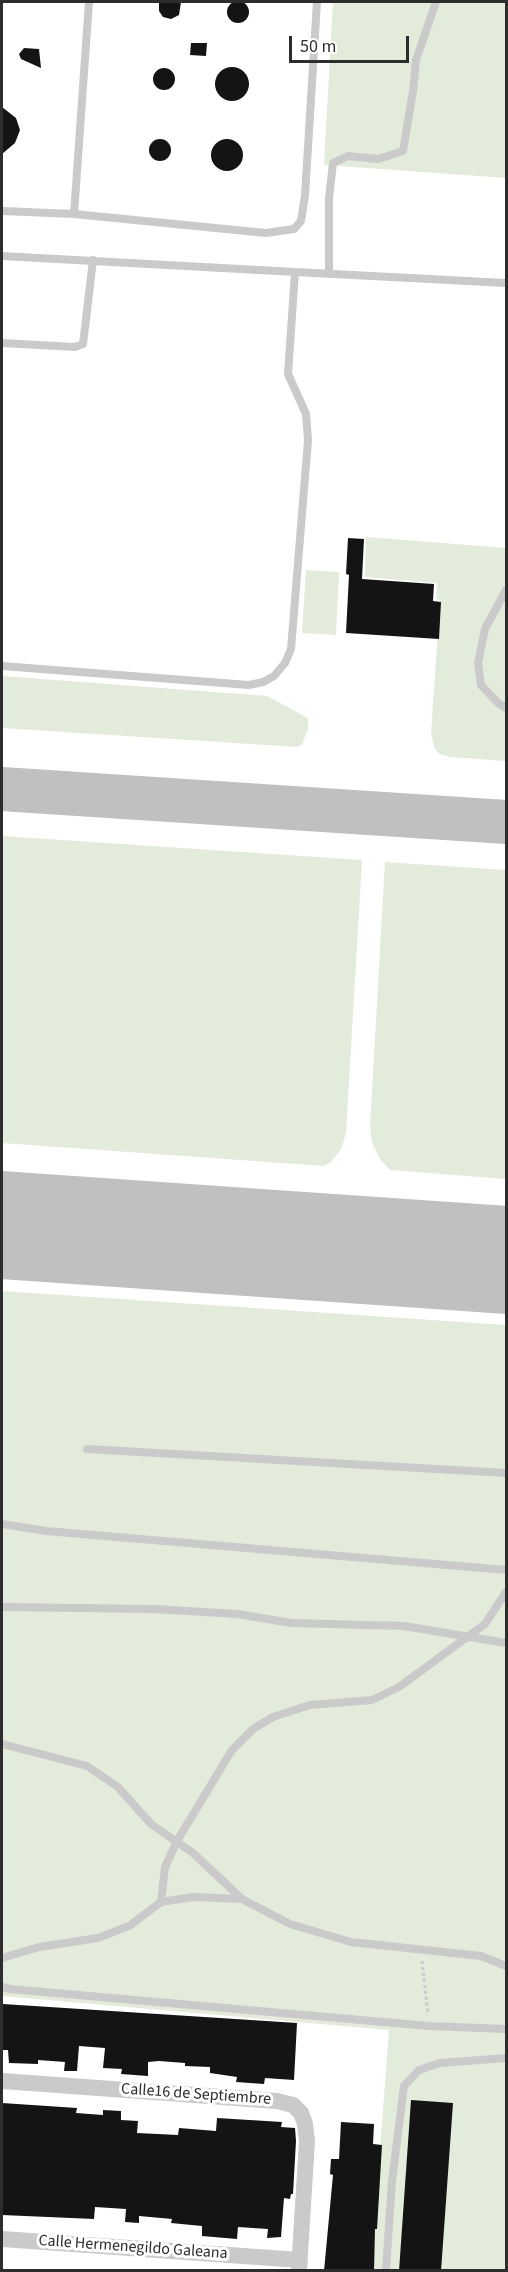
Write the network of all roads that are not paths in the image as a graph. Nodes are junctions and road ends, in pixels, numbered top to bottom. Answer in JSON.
{"nodes":[{"id":1,"x":89,"y":2,"type":"edge"},
{"id":2,"x":317,"y":2,"type":"edge"},
{"id":3,"x":436,"y":2,"type":"edge"},
{"id":4,"x":2,"y":211,"type":"edge"},
{"id":5,"x":74,"y":214,"type":"junction"},
{"id":6,"x":2,"y":256,"type":"edge"},
{"id":7,"x":93,"y":260,"type":"junction"},
{"id":8,"x":295,"y":272,"type":"junction"},
{"id":9,"x":329,"y":273,"type":"junction"},
{"id":10,"x":507,"y":283,"type":"edge"},
{"id":11,"x":2,"y":343,"type":"edge"},
{"id":12,"x":507,"y":590,"type":"edge"},
{"id":13,"x":2,"y":666,"type":"edge"},
{"id":14,"x":507,"y":708,"type":"edge"},
{"id":15,"x":87,"y":1449,"type":"dead end"},
{"id":16,"x":507,"y":1473,"type":"edge"},
{"id":17,"x":2,"y":1524,"type":"edge"},
{"id":18,"x":507,"y":1570,"type":"edge"},
{"id":19,"x":507,"y":1592,"type":"edge"},
{"id":20,"x":2,"y":1607,"type":"edge"},
{"id":21,"x":466,"y":1636,"type":"junction"},
{"id":22,"x":507,"y":1643,"type":"edge"},
{"id":23,"x":2,"y":1744,"type":"edge"},
{"id":24,"x":177,"y":1841,"type":"junction"},
{"id":25,"x":242,"y":1899,"type":"junction"},
{"id":26,"x":161,"y":1902,"type":"junction"},
{"id":27,"x":2,"y":1958,"type":"edge"},
{"id":28,"x":507,"y":1966,"type":"edge"},
{"id":29,"x":2,"y":1987,"type":"edge"},
{"id":30,"x":507,"y":2029,"type":"edge"},
{"id":31,"x":507,"y":2058,"type":"edge"},
{"id":32,"x":2,"y":2081,"type":"edge"},
{"id":33,"x":2,"y":2239,"type":"edge"},
{"id":34,"x":299,"y":2265,"type":"edge"},
{"id":35,"x":386,"y":2271,"type":"edge"}],
"edges":[{"from":1,"to":5,"type":"lane"},
{"from":2,"to":5,"type":"lane"},
{"from":3,"to":9,"type":"lane"},
{"from":4,"to":5,"type":"lane"},
{"from":6,"to":7,"type":"lane"},
{"from":7,"to":8,"type":"lane"},
{"from":7,"to":11,"type":"lane"},
{"from":8,"to":9,"type":"lane"},
{"from":8,"to":13,"type":"lane"},
{"from":9,"to":10,"type":"lane"},
{"from":12,"to":14,"type":"lane"},
{"from":15,"to":16,"type":"lane"},
{"from":17,"to":18,"type":"lane"},
{"from":19,"to":21,"type":"lane"},
{"from":20,"to":21,"type":"lane"},
{"from":21,"to":22,"type":"lane"},
{"from":21,"to":24,"type":"lane"},
{"from":23,"to":24,"type":"lane"},
{"from":24,"to":25,"type":"lane"},
{"from":24,"to":26,"type":"lane"},
{"from":25,"to":26,"type":"lane"},
{"from":25,"to":28,"type":"lane"},
{"from":26,"to":27,"type":"lane"},
{"from":29,"to":30,"type":"lane"},
{"from":31,"to":35,"type":"lane"},
{"from":32,"to":34,"type":"street","name":"Calle16 de Septiembre"},
{"from":33,"to":34,"type":"street","name":"Calle Hermenegildo Galeana"}]}
